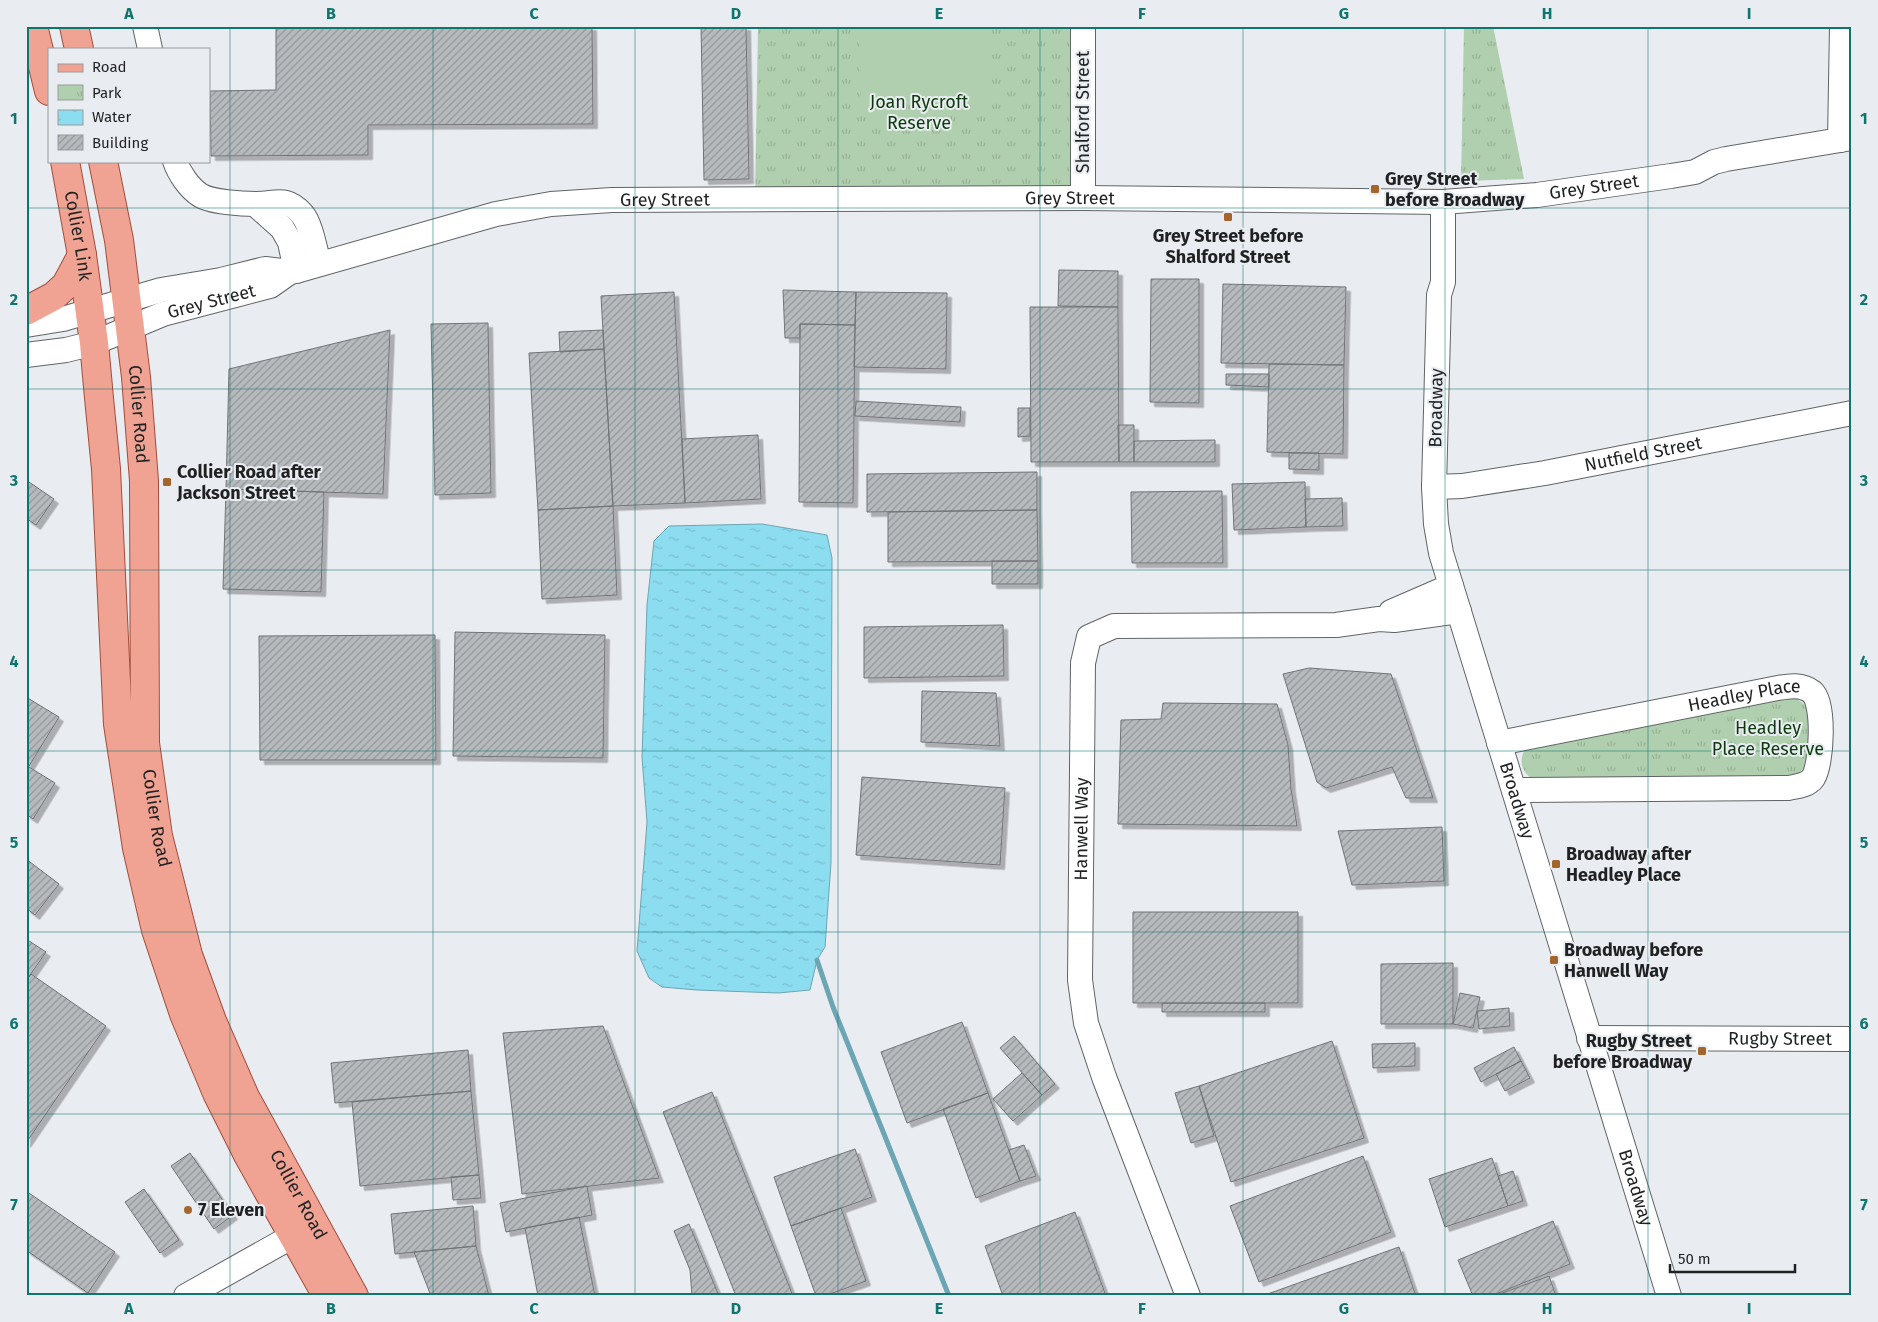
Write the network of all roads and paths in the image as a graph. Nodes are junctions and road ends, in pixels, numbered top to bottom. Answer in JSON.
{"nodes":[{"id":1,"x":33,"y":26,"type":"edge"},
{"id":2,"x":74,"y":26,"type":"edge"},
{"id":3,"x":145,"y":26,"type":"edge"},
{"id":4,"x":1083,"y":26,"type":"edge"},
{"id":5,"x":1842,"y":26,"type":"edge"},
{"id":6,"x":79,"y":48,"type":"edge"},
{"id":7,"x":150,"y":48,"type":"edge"},
{"id":8,"x":48,"y":87,"type":"edge"},
{"id":9,"x":1846,"y":139,"type":"edge"},
{"id":10,"x":65,"y":162,"type":"edge"},
{"id":11,"x":103,"y":162,"type":"edge"},
{"id":12,"x":175,"y":162,"type":"edge"},
{"id":13,"x":1082,"y":198,"type":"junction"},
{"id":14,"x":1436,"y":202,"type":"junction"},
{"id":15,"x":255,"y":204,"type":"junction"},
{"id":16,"x":82,"y":255,"type":"junction"},
{"id":17,"x":319,"y":264,"type":"junction"},
{"id":18,"x":293,"y":271,"type":"junction"},
{"id":19,"x":127,"y":299,"type":"junction"},
{"id":20,"x":26,"y":311,"type":"edge"},
{"id":21,"x":89,"y":312,"type":"junction"},
{"id":22,"x":26,"y":325,"type":"edge"},
{"id":23,"x":131,"y":328,"type":"junction"},
{"id":24,"x":94,"y":343,"type":"junction"},
{"id":25,"x":26,"y":355,"type":"edge"},
{"id":26,"x":1852,"y":413,"type":"edge"},
{"id":27,"x":1434,"y":487,"type":"junction"},
{"id":28,"x":1451,"y":586,"type":"junction"},
{"id":29,"x":1459,"y":611,"type":"junction"},
{"id":30,"x":1379,"y":619,"type":"junction"},
{"id":31,"x":1499,"y":742,"type":"junction"},
{"id":32,"x":1514,"y":790,"type":"junction"},
{"id":33,"x":1589,"y":1038,"type":"junction"},
{"id":34,"x":1852,"y":1039,"type":"edge"},
{"id":35,"x":304,"y":1230,"type":"junction"},
{"id":36,"x":186,"y":1296,"type":"edge"},
{"id":37,"x":327,"y":1296,"type":"edge"},
{"id":38,"x":354,"y":1296,"type":"edge"},
{"id":39,"x":1188,"y":1296,"type":"edge"},
{"id":40,"x":1668,"y":1296,"type":"edge"}],
"edges":[{"from":1,"to":8,"type":"main road"},
{"from":2,"to":6,"type":"main road"},
{"from":3,"to":7,"type":"street"},
{"from":4,"to":13,"type":"street","name":"Shalford Street"},
{"from":5,"to":9,"type":"street"},
{"from":9,"to":14,"type":"street","name":"Grey Street"},
{"from":10,"to":16,"type":"main road","name":"Collier Link"},
{"from":11,"to":19,"type":"main road"},
{"from":12,"to":15,"type":"street"},
{"from":13,"to":14,"type":"street","name":"Grey Street"},
{"from":13,"to":17,"type":"street","name":"Grey Street"},
{"from":14,"to":27,"type":"street","name":"Broadway"},
{"from":15,"to":17,"type":"street"},
{"from":15,"to":18,"type":"street"},
{"from":16,"to":20,"type":"main road"},
{"from":16,"to":21,"type":"main road","name":"Collier Link"},
{"from":17,"to":18,"type":"street","name":"Grey Street"},
{"from":18,"to":19,"type":"street","name":"Grey Street"},
{"from":18,"to":23,"type":"street","name":"Grey Street"},
{"from":19,"to":21,"type":"street","name":"Grey Street"},
{"from":19,"to":23,"type":"main road","name":"Collier Road"},
{"from":21,"to":22,"type":"street","name":"Grey Street"},
{"from":21,"to":24,"type":"main road","name":"Collier Road"},
{"from":23,"to":24,"type":"street","name":"Grey Street"},
{"from":23,"to":35,"type":"main road","name":"Collier Road"},
{"from":24,"to":25,"type":"street","name":"Grey Street"},
{"from":24,"to":35,"type":"main road","name":"Collier Road"},
{"from":26,"to":27,"type":"street","name":"Nutfield Street"},
{"from":27,"to":28,"type":"street","name":"Broadway"},
{"from":28,"to":29,"type":"street","name":"Broadway"},
{"from":28,"to":30,"type":"street","name":"Hanwell Way"},
{"from":29,"to":30,"type":"street","name":"Hanwell Way"},
{"from":29,"to":31,"type":"street","name":"Broadway"},
{"from":30,"to":39,"type":"street","name":"Hanwell Way"},
{"from":31,"to":32,"type":"street","name":"Broadway"},
{"from":31,"to":32,"type":"street","name":"Headley Place"},
{"from":32,"to":33,"type":"street","name":"Broadway"},
{"from":33,"to":34,"type":"street","name":"Rugby Street"},
{"from":33,"to":40,"type":"street","name":"Broadway"},
{"from":35,"to":36,"type":"street"},
{"from":35,"to":37,"type":"main road","name":"Collier Road"},
{"from":35,"to":38,"type":"main road","name":"Collier Road"}]}
